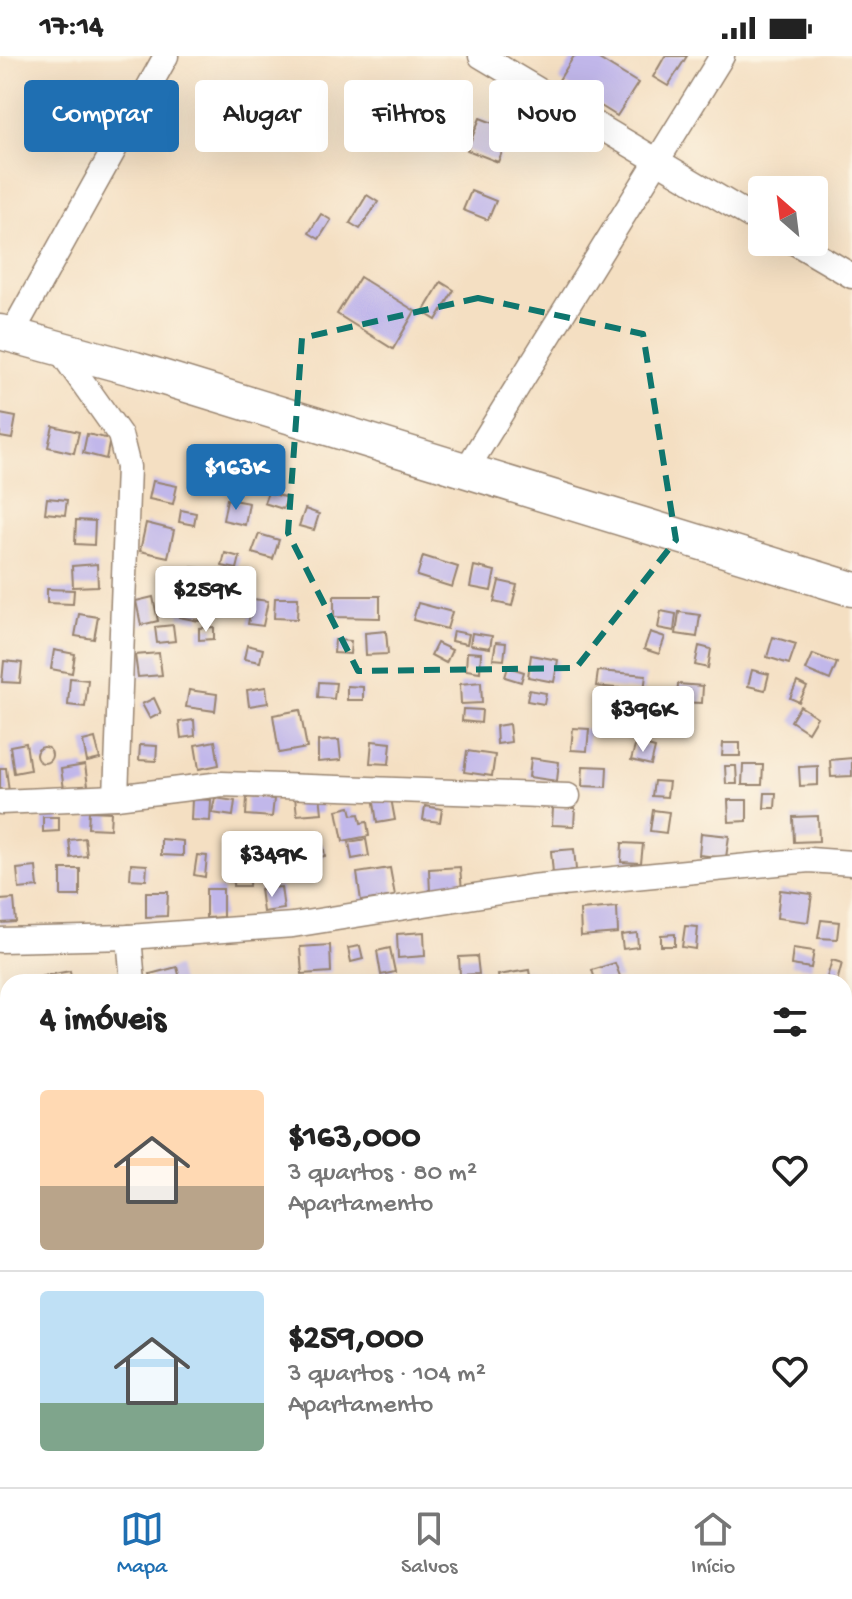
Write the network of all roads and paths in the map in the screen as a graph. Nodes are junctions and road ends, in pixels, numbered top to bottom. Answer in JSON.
{"nodes":[{"id":1,"x":166,"y":56,"type":"edge"},
{"id":2,"x":481,"y":56,"type":"edge"},
{"id":3,"x":722,"y":56,"type":"edge"},
{"id":4,"x":660,"y":162,"type":"junction"},
{"id":5,"x":748,"y":215,"type":"edge"},
{"id":6,"x":818,"y":256,"type":"edge"},
{"id":7,"x":852,"y":276,"type":"edge"},
{"id":8,"x":6,"y":334,"type":"edge"},
{"id":9,"x":59,"y":349,"type":"junction"},
{"id":10,"x":466,"y":470,"type":"junction"},
{"id":11,"x":852,"y":589,"type":"edge"},
{"id":12,"x":568,"y":796,"type":"dead end"},
{"id":13,"x":116,"y":797,"type":"junction"},
{"id":14,"x":0,"y":802,"type":"edge"},
{"id":15,"x":852,"y":863,"type":"edge"},
{"id":16,"x":129,"y":937,"type":"junction"},
{"id":17,"x":0,"y":940,"type":"edge"},
{"id":18,"x":132,"y":974,"type":"edge"}],
"edges":[{"from":1,"to":8,"type":"street"},
{"from":2,"to":4,"type":"street"},
{"from":3,"to":4,"type":"street"},
{"from":4,"to":5,"type":"street"},
{"from":4,"to":10,"type":"street"},
{"from":6,"to":7,"type":"street"},
{"from":8,"to":9,"type":"main road"},
{"from":9,"to":10,"type":"main road"},
{"from":9,"to":13,"type":"street"},
{"from":10,"to":11,"type":"main road"},
{"from":12,"to":13,"type":"street"},
{"from":13,"to":14,"type":"street"},
{"from":15,"to":16,"type":"street"},
{"from":16,"to":17,"type":"street"},
{"from":16,"to":18,"type":"street"}]}
